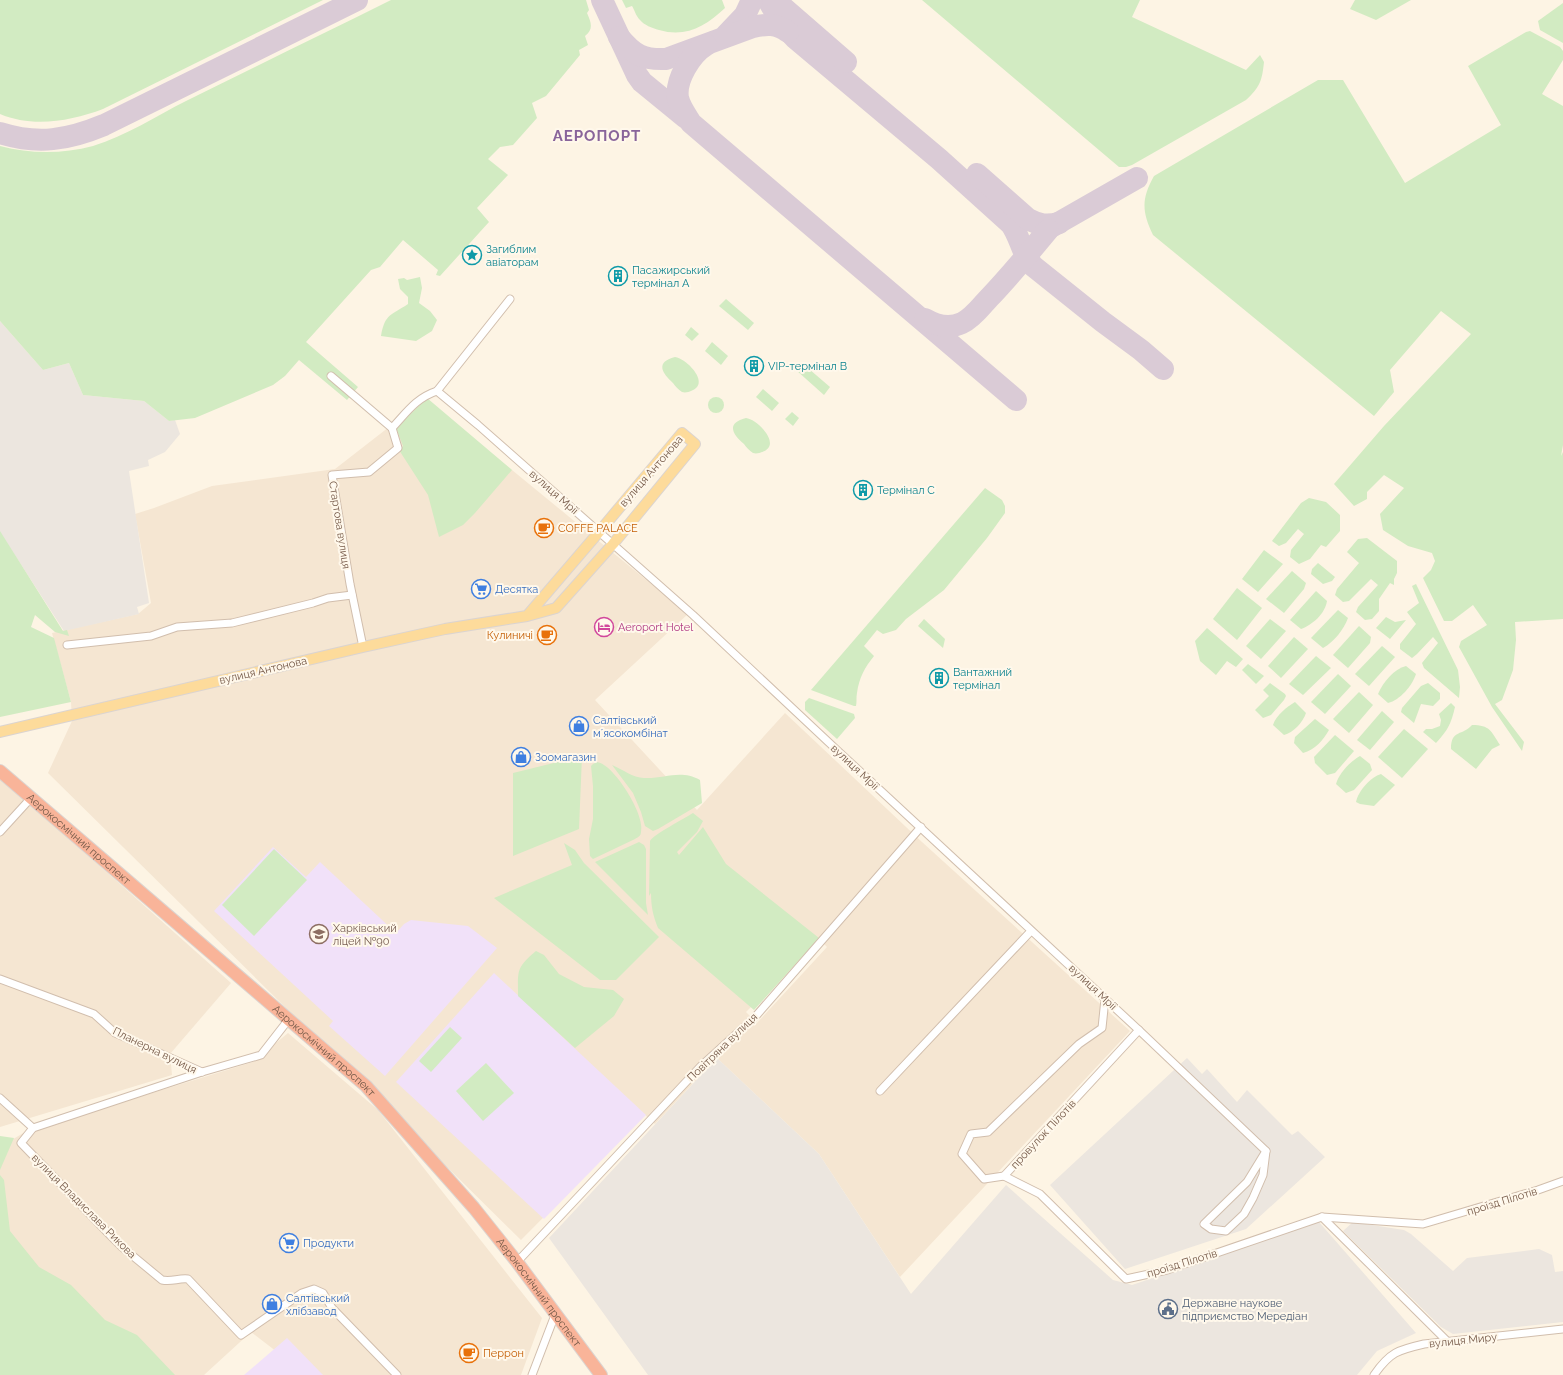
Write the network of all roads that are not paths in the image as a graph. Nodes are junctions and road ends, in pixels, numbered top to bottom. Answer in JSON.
{"nodes":[{"id":1,"x":510,"y":299,"type":"dead end"},
{"id":2,"x":331,"y":376,"type":"dead end"},
{"id":3,"x":437,"y":391,"type":"junction"},
{"id":4,"x":392,"y":428,"type":"junction"},
{"id":5,"x":599,"y":532,"type":"junction"},
{"id":6,"x":613,"y":544,"type":"junction"},
{"id":7,"x":352,"y":595,"type":"junction"},
{"id":8,"x":527,"y":616,"type":"junction"},
{"id":9,"x":67,"y":645,"type":"dead end"},
{"id":10,"x":362,"y":647,"type":"junction"},
{"id":11,"x":0,"y":732,"type":"edge"},
{"id":12,"x":0,"y":771,"type":"edge"},
{"id":13,"x":31,"y":798,"type":"junction"},
{"id":14,"x":921,"y":827,"type":"junction"},
{"id":15,"x":0,"y":832,"type":"edge"},
{"id":16,"x":1031,"y":931,"type":"junction"},
{"id":17,"x":0,"y":979,"type":"edge"},
{"id":18,"x":1105,"y":999,"type":"junction"},
{"id":19,"x":289,"y":1019,"type":"junction"},
{"id":20,"x":1138,"y":1030,"type":"junction"},
{"id":21,"x":202,"y":1072,"type":"junction"},
{"id":22,"x":880,"y":1091,"type":"dead end"},
{"id":23,"x":0,"y":1098,"type":"edge"},
{"id":24,"x":33,"y":1128,"type":"junction"},
{"id":25,"x":1266,"y":1151,"type":"junction"},
{"id":26,"x":1004,"y":1176,"type":"junction"},
{"id":27,"x":1563,"y":1181,"type":"edge"},
{"id":28,"x":1322,"y":1217,"type":"junction"},
{"id":29,"x":517,"y":1262,"type":"junction"},
{"id":30,"x":556,"y":1315,"type":"junction"},
{"id":31,"x":1563,"y":1329,"type":"edge"},
{"id":32,"x":1447,"y":1341,"type":"junction"},
{"id":33,"x":397,"y":1375,"type":"edge"},
{"id":34,"x":532,"y":1375,"type":"edge"},
{"id":35,"x":601,"y":1375,"type":"edge"},
{"id":36,"x":1374,"y":1375,"type":"edge"}],
"edges":[{"from":1,"to":3,"type":"street"},
{"from":2,"to":4,"type":"street"},
{"from":3,"to":4,"type":"street"},
{"from":3,"to":5,"type":"street","name":"вулиця Мрії"},
{"from":4,"to":7,"type":"street","name":"Стартова вулиця"},
{"from":5,"to":6,"type":"street","name":"вулиця Мрії"},
{"from":5,"to":6,"type":"main road","name":"вулиця Антонова"},
{"from":5,"to":8,"type":"main road","name":"вулиця Антонова"},
{"from":6,"to":8,"type":"main road","name":"вулиця Антонова"},
{"from":6,"to":14,"type":"street","name":"вулиця Мрії"},
{"from":7,"to":9,"type":"street"},
{"from":7,"to":10,"type":"street","name":"Стартова вулиця"},
{"from":8,"to":10,"type":"main road","name":"вулиця Антонова"},
{"from":10,"to":11,"type":"main road","name":"вулиця Антонова"},
{"from":12,"to":13,"type":"highway","name":"Аерокосмічний проспект"},
{"from":13,"to":15,"type":"street"},
{"from":13,"to":19,"type":"highway","name":"Аерокосмічний проспект"},
{"from":14,"to":16,"type":"street","name":"вулиця Мрії"},
{"from":14,"to":29,"type":"street","name":"Повітряна вулиця"},
{"from":16,"to":18,"type":"street","name":"вулиця Мрії"},
{"from":16,"to":22,"type":"street"},
{"from":17,"to":21,"type":"street","name":"Планерна вулиця"},
{"from":18,"to":20,"type":"street","name":"вулиця Мрії"},
{"from":18,"to":26,"type":"street","name":"провулок Пілотів"},
{"from":19,"to":21,"type":"street"},
{"from":19,"to":29,"type":"highway","name":"Аерокосмічний проспект"},
{"from":20,"to":25,"type":"street","name":"вулиця Мрії"},
{"from":20,"to":26,"type":"street","name":"провулок Пілотів"},
{"from":21,"to":24,"type":"street"},
{"from":23,"to":24,"type":"street"},
{"from":24,"to":33,"type":"street","name":"вулиця Владислава Рикова"},
{"from":25,"to":25,"type":"street"},
{"from":26,"to":28,"type":"street","name":"проїзд Пілотів"},
{"from":27,"to":28,"type":"street","name":"проїзд Пілотів"},
{"from":28,"to":32,"type":"street"},
{"from":29,"to":30,"type":"highway","name":"Аерокосмічний проспект"},
{"from":30,"to":34,"type":"street"},
{"from":30,"to":35,"type":"highway","name":"Аерокосмічний проспект"},
{"from":31,"to":32,"type":"street","name":"вулиця Миру"},
{"from":32,"to":36,"type":"street","name":"вулиця Миру"}]}
